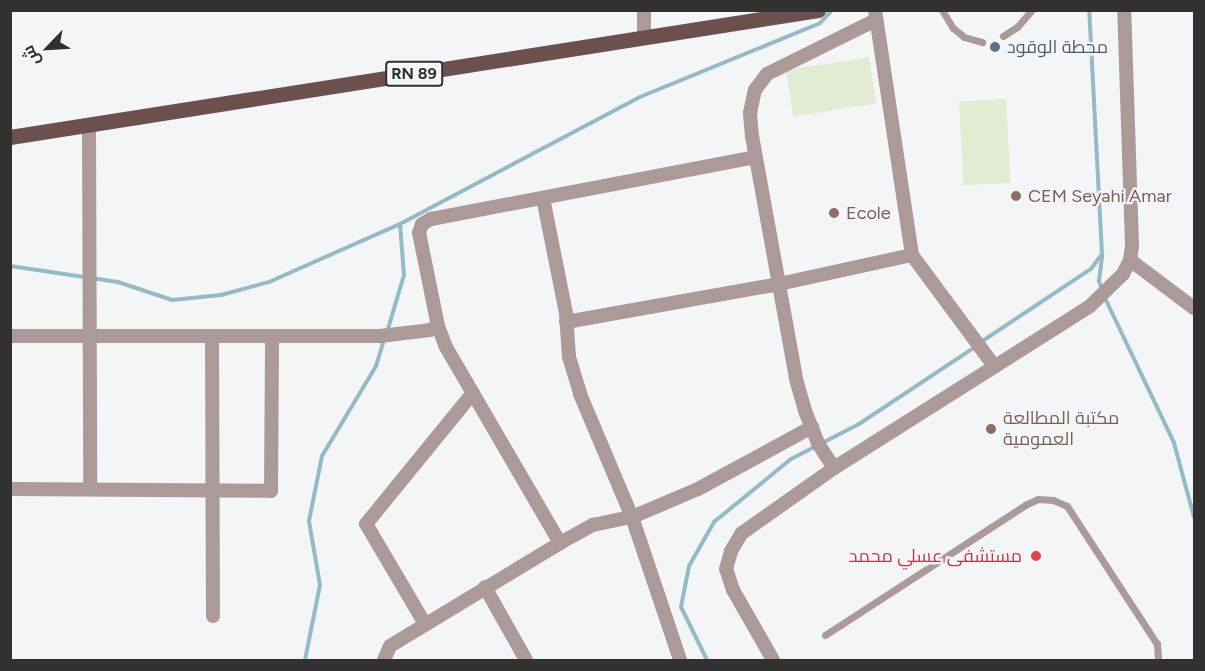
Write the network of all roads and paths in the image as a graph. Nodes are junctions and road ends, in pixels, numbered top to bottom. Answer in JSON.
{"nodes":[{"id":1,"x":644,"y":10,"type":"edge"},
{"id":2,"x":942,"y":10,"type":"edge"},
{"id":3,"x":1032,"y":10,"type":"edge"},
{"id":4,"x":1124,"y":10,"type":"edge"},
{"id":5,"x":816,"y":11,"type":"edge"},
{"id":6,"x":876,"y":15,"type":"edge"},
{"id":7,"x":1003,"y":36,"type":"dead end"},
{"id":8,"x":644,"y":38,"type":"junction"},
{"id":9,"x":982,"y":42,"type":"dead end"},
{"id":10,"x":89,"y":126,"type":"junction"},
{"id":11,"x":10,"y":137,"type":"edge"},
{"id":12,"x":755,"y":158,"type":"junction"},
{"id":13,"x":543,"y":198,"type":"junction"},
{"id":14,"x":912,"y":255,"type":"junction"},
{"id":15,"x":1130,"y":260,"type":"junction"},
{"id":16,"x":779,"y":284,"type":"junction"},
{"id":17,"x":1194,"y":308,"type":"edge"},
{"id":18,"x":566,"y":322,"type":"junction"},
{"id":19,"x":438,"y":326,"type":"junction"},
{"id":20,"x":10,"y":336,"type":"edge"},
{"id":21,"x":90,"y":336,"type":"junction"},
{"id":22,"x":212,"y":336,"type":"junction"},
{"id":23,"x":272,"y":336,"type":"junction"},
{"id":24,"x":995,"y":367,"type":"junction"},
{"id":25,"x":473,"y":393,"type":"junction"},
{"id":26,"x":812,"y":427,"type":"junction"},
{"id":27,"x":834,"y":468,"type":"junction"},
{"id":28,"x":10,"y":489,"type":"edge"},
{"id":29,"x":90,"y":489,"type":"junction"},
{"id":30,"x":213,"y":491,"type":"junction"},
{"id":31,"x":632,"y":517,"type":"junction"},
{"id":32,"x":560,"y":543,"type":"junction"},
{"id":33,"x":486,"y":587,"type":"junction"},
{"id":34,"x":213,"y":616,"type":"dead end"},
{"id":35,"x":425,"y":624,"type":"junction"},
{"id":36,"x":825,"y":635,"type":"dead end"},
{"id":37,"x":384,"y":660,"type":"edge"},
{"id":38,"x":526,"y":660,"type":"edge"},
{"id":39,"x":680,"y":660,"type":"edge"},
{"id":40,"x":773,"y":660,"type":"edge"},
{"id":41,"x":1158,"y":660,"type":"edge"}],
"edges":[{"from":1,"to":8,"type":"street"},
{"from":2,"to":9,"type":"lane"},
{"from":3,"to":7,"type":"lane"},
{"from":4,"to":15,"type":"street"},
{"from":5,"to":8,"type":"main road","number":"RN 89"},
{"from":6,"to":12,"type":"street"},
{"from":6,"to":14,"type":"street"},
{"from":8,"to":10,"type":"main road","number":"RN 89"},
{"from":10,"to":11,"type":"main road","number":"RN 89"},
{"from":10,"to":21,"type":"street"},
{"from":12,"to":13,"type":"street"},
{"from":12,"to":16,"type":"street"},
{"from":13,"to":18,"type":"street"},
{"from":13,"to":19,"type":"street"},
{"from":14,"to":16,"type":"street"},
{"from":14,"to":24,"type":"street"},
{"from":15,"to":17,"type":"street"},
{"from":15,"to":24,"type":"street"},
{"from":16,"to":18,"type":"street"},
{"from":16,"to":26,"type":"street"},
{"from":18,"to":31,"type":"street"},
{"from":19,"to":23,"type":"street"},
{"from":19,"to":25,"type":"street"},
{"from":20,"to":21,"type":"street"},
{"from":21,"to":22,"type":"street"},
{"from":21,"to":29,"type":"street"},
{"from":22,"to":23,"type":"street"},
{"from":22,"to":30,"type":"street"},
{"from":23,"to":30,"type":"street"},
{"from":24,"to":27,"type":"street"},
{"from":25,"to":32,"type":"street"},
{"from":25,"to":35,"type":"street"},
{"from":26,"to":27,"type":"street"},
{"from":26,"to":31,"type":"street"},
{"from":27,"to":40,"type":"street"},
{"from":28,"to":29,"type":"street"},
{"from":29,"to":30,"type":"street"},
{"from":30,"to":34,"type":"street"},
{"from":31,"to":32,"type":"street"},
{"from":31,"to":39,"type":"street"},
{"from":32,"to":33,"type":"street"},
{"from":33,"to":35,"type":"street"},
{"from":33,"to":38,"type":"street"},
{"from":35,"to":37,"type":"street"},
{"from":36,"to":41,"type":"lane"}]}
